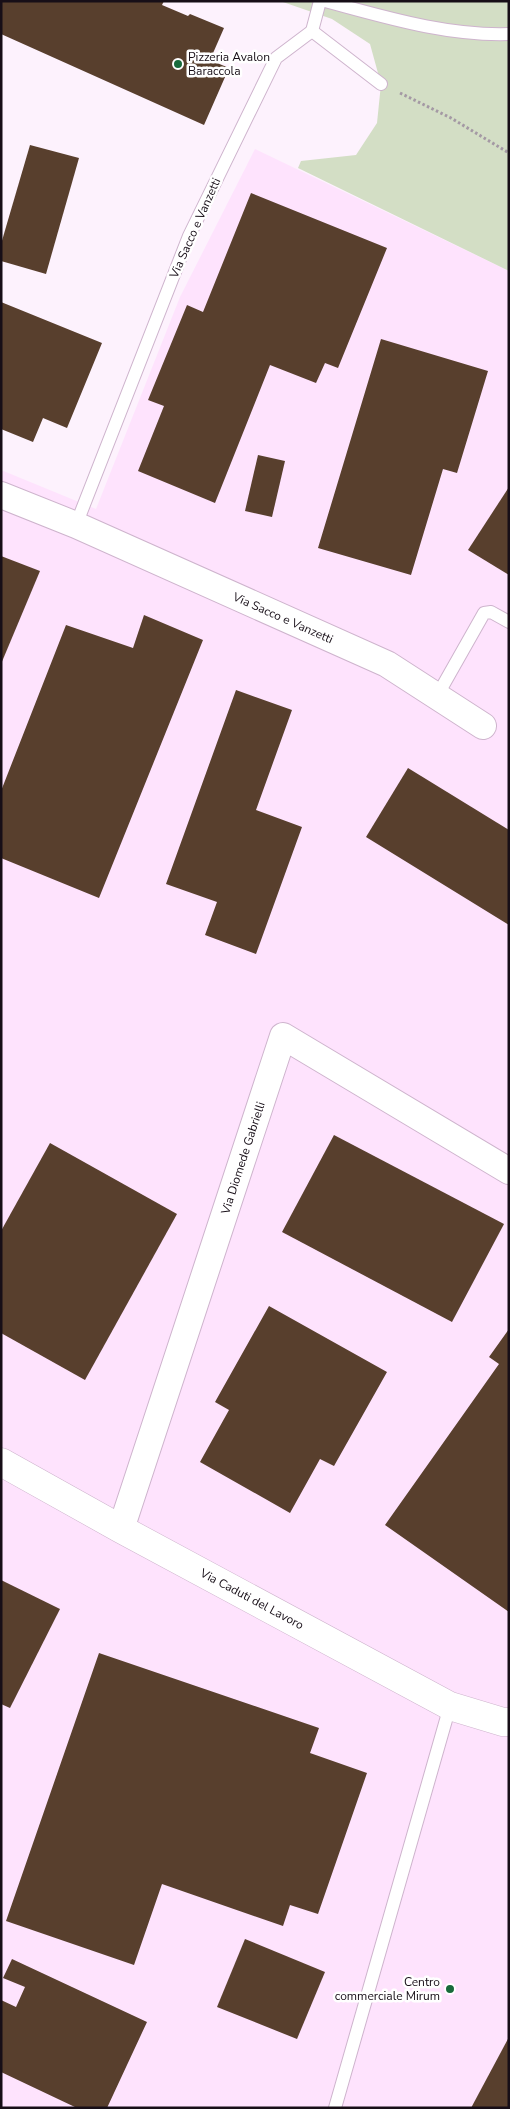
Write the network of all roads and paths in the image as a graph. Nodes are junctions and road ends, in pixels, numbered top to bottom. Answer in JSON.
{"nodes":[{"id":1,"x":320,"y":1,"type":"edge"},
{"id":2,"x":325,"y":1,"type":"edge"},
{"id":3,"x":312,"y":31,"type":"junction"},
{"id":4,"x":509,"y":34,"type":"edge"},
{"id":5,"x":381,"y":84,"type":"joint"},
{"id":6,"x":509,"y":153,"type":"edge"},
{"id":7,"x":1,"y":495,"type":"edge"},
{"id":8,"x":76,"y":525,"type":"junction"},
{"id":9,"x":509,"y":622,"type":"edge"},
{"id":10,"x":436,"y":696,"type":"junction"},
{"id":11,"x":483,"y":726,"type":"dead end"},
{"id":12,"x":509,"y":1171,"type":"edge"},
{"id":13,"x":1,"y":1462,"type":"edge"},
{"id":14,"x":121,"y":1529,"type":"junction"},
{"id":15,"x":450,"y":1706,"type":"junction"},
{"id":16,"x":509,"y":1722,"type":"edge"},
{"id":17,"x":335,"y":2108,"type":"edge"}],
"edges":[{"from":1,"to":3,"type":"lane"},
{"from":2,"to":4,"type":"lane"},
{"from":3,"to":5,"type":"lane"},
{"from":3,"to":8,"type":"lane","name":"Via Sacco e Vanzetti"},
{"from":5,"to":6,"type":"path"},
{"from":7,"to":8,"type":"street","name":"Via Sacco e Vanzetti"},
{"from":8,"to":10,"type":"street","name":"Via Sacco e Vanzetti"},
{"from":9,"to":10,"type":"lane"},
{"from":10,"to":11,"type":"street","name":"Via Sacco e Vanzetti"},
{"from":12,"to":14,"type":"street","name":"Via Diomede Gabrielli"},
{"from":13,"to":14,"type":"street","name":"Via Caduti del Lavoro"},
{"from":14,"to":15,"type":"street","name":"Via Caduti del Lavoro"},
{"from":15,"to":16,"type":"street","name":"Via Caduti del Lavoro"},
{"from":15,"to":17,"type":"lane"}]}
